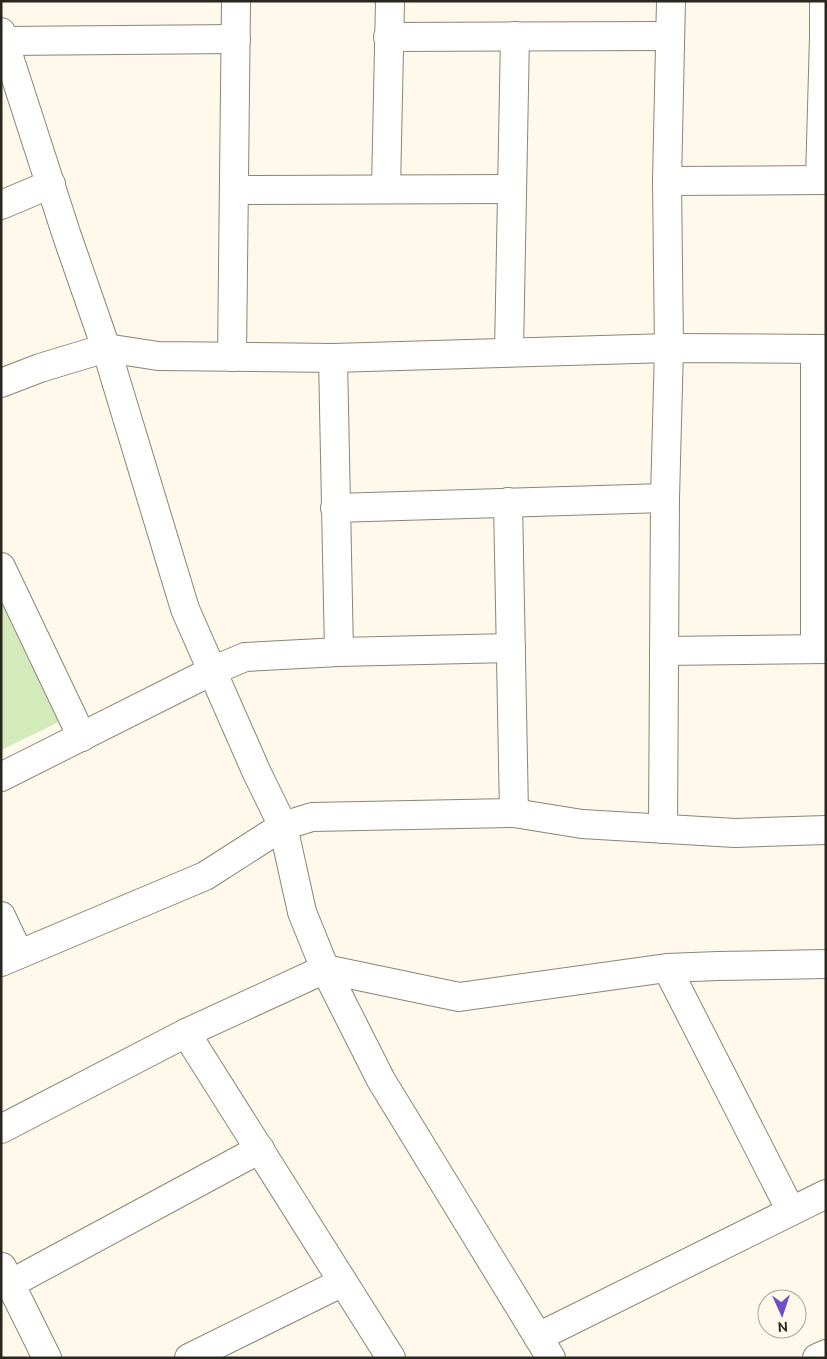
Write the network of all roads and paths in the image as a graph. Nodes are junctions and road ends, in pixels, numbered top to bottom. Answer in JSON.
{"nodes":[{"id":1,"x":236,"y":1,"type":"edge"},
{"id":2,"x":390,"y":1,"type":"edge"},
{"id":3,"x":671,"y":1,"type":"edge"},
{"id":4,"x":824,"y":1,"type":"edge"},
{"id":5,"x":3,"y":36,"type":"edge"},
{"id":6,"x":515,"y":36,"type":"junction"},
{"id":7,"x":670,"y":36,"type":"junction"},
{"id":8,"x":825,"y":36,"type":"edge"},
{"id":9,"x":388,"y":37,"type":"junction"},
{"id":10,"x":236,"y":40,"type":"junction"},
{"id":11,"x":823,"y":180,"type":"edge"},
{"id":12,"x":667,"y":181,"type":"junction"},
{"id":13,"x":51,"y":184,"type":"junction"},
{"id":14,"x":386,"y":189,"type":"junction"},
{"id":15,"x":512,"y":189,"type":"junction"},
{"id":16,"x":234,"y":190,"type":"junction"},
{"id":17,"x":1,"y":205,"type":"edge"},
{"id":18,"x":106,"y":348,"type":"junction"},
{"id":19,"x":669,"y":348,"type":"junction"},
{"id":20,"x":821,"y":349,"type":"edge"},
{"id":21,"x":509,"y":352,"type":"junction"},
{"id":22,"x":232,"y":357,"type":"junction"},
{"id":23,"x":332,"y":358,"type":"junction"},
{"id":24,"x":1,"y":383,"type":"edge"},
{"id":25,"x":665,"y":498,"type":"junction"},
{"id":26,"x":821,"y":498,"type":"edge"},
{"id":27,"x":508,"y":502,"type":"junction"},
{"id":28,"x":335,"y":508,"type":"junction"},
{"id":29,"x":1,"y":567,"type":"edge"},
{"id":30,"x":511,"y":648,"type":"junction"},
{"id":31,"x":820,"y":649,"type":"edge"},
{"id":32,"x":664,"y":651,"type":"junction"},
{"id":33,"x":338,"y":652,"type":"junction"},
{"id":34,"x":212,"y":672,"type":"junction"},
{"id":35,"x":82,"y":737,"type":"junction"},
{"id":36,"x":1,"y":777,"type":"edge"},
{"id":37,"x":514,"y":813,"type":"junction"},
{"id":38,"x":283,"y":826,"type":"junction"},
{"id":39,"x":663,"y":829,"type":"junction"},
{"id":40,"x":826,"y":830,"type":"edge"},
{"id":41,"x":1,"y":916,"type":"edge"},
{"id":42,"x":10,"y":958,"type":"edge"},
{"id":43,"x":826,"y":964,"type":"edge"},
{"id":44,"x":667,"y":968,"type":"junction"},
{"id":45,"x":325,"y":969,"type":"junction"},
{"id":46,"x":186,"y":1032,"type":"junction"},
{"id":47,"x":1,"y":1129,"type":"edge"},
{"id":48,"x":260,"y":1149,"type":"junction"},
{"id":49,"x":826,"y":1194,"type":"edge"},
{"id":50,"x":791,"y":1211,"type":"junction"},
{"id":51,"x":5,"y":1275,"type":"edge"},
{"id":52,"x":343,"y":1282,"type":"junction"},
{"id":53,"x":544,"y":1348,"type":"edge"},
{"id":54,"x":826,"y":1354,"type":"edge"},
{"id":55,"x":47,"y":1358,"type":"edge"},
{"id":56,"x":189,"y":1358,"type":"edge"},
{"id":57,"x":391,"y":1358,"type":"edge"},
{"id":58,"x":817,"y":1358,"type":"edge"}],
"edges":[{"from":1,"to":10,"type":"street"},
{"from":2,"to":9,"type":"street"},
{"from":3,"to":7,"type":"street"},
{"from":4,"to":8,"type":"street"},
{"from":5,"to":10,"type":"street"},
{"from":5,"to":13,"type":"street"},
{"from":6,"to":7,"type":"street"},
{"from":6,"to":9,"type":"street"},
{"from":6,"to":15,"type":"street"},
{"from":7,"to":12,"type":"street"},
{"from":8,"to":11,"type":"street"},
{"from":9,"to":14,"type":"street"},
{"from":10,"to":16,"type":"street"},
{"from":11,"to":12,"type":"street"},
{"from":12,"to":19,"type":"street"},
{"from":13,"to":17,"type":"street"},
{"from":13,"to":18,"type":"street"},
{"from":14,"to":15,"type":"street"},
{"from":14,"to":16,"type":"street"},
{"from":15,"to":21,"type":"street"},
{"from":16,"to":22,"type":"street"},
{"from":18,"to":22,"type":"street"},
{"from":18,"to":24,"type":"street"},
{"from":18,"to":34,"type":"street"},
{"from":19,"to":20,"type":"street"},
{"from":19,"to":21,"type":"street"},
{"from":19,"to":25,"type":"street"},
{"from":20,"to":26,"type":"street"},
{"from":21,"to":23,"type":"street"},
{"from":22,"to":23,"type":"street"},
{"from":23,"to":28,"type":"street"},
{"from":25,"to":27,"type":"street"},
{"from":25,"to":32,"type":"street"},
{"from":26,"to":31,"type":"street"},
{"from":27,"to":28,"type":"street"},
{"from":27,"to":30,"type":"street"},
{"from":28,"to":33,"type":"street"},
{"from":29,"to":35,"type":"street"},
{"from":30,"to":33,"type":"street"},
{"from":30,"to":37,"type":"street"},
{"from":31,"to":32,"type":"street"},
{"from":32,"to":39,"type":"street"},
{"from":33,"to":34,"type":"street"},
{"from":34,"to":35,"type":"street"},
{"from":34,"to":38,"type":"street"},
{"from":35,"to":36,"type":"street"},
{"from":37,"to":38,"type":"street"},
{"from":37,"to":39,"type":"street"},
{"from":38,"to":42,"type":"street"},
{"from":38,"to":45,"type":"street"},
{"from":39,"to":40,"type":"street"},
{"from":41,"to":42,"type":"street"},
{"from":43,"to":44,"type":"street"},
{"from":44,"to":45,"type":"street"},
{"from":44,"to":50,"type":"street"},
{"from":45,"to":46,"type":"street"},
{"from":45,"to":53,"type":"street"},
{"from":46,"to":47,"type":"street"},
{"from":46,"to":48,"type":"street"},
{"from":48,"to":51,"type":"street"},
{"from":48,"to":52,"type":"street"},
{"from":49,"to":50,"type":"street"},
{"from":50,"to":53,"type":"street"},
{"from":51,"to":55,"type":"street"},
{"from":52,"to":56,"type":"street"},
{"from":52,"to":57,"type":"street"},
{"from":54,"to":58,"type":"street"}]}
